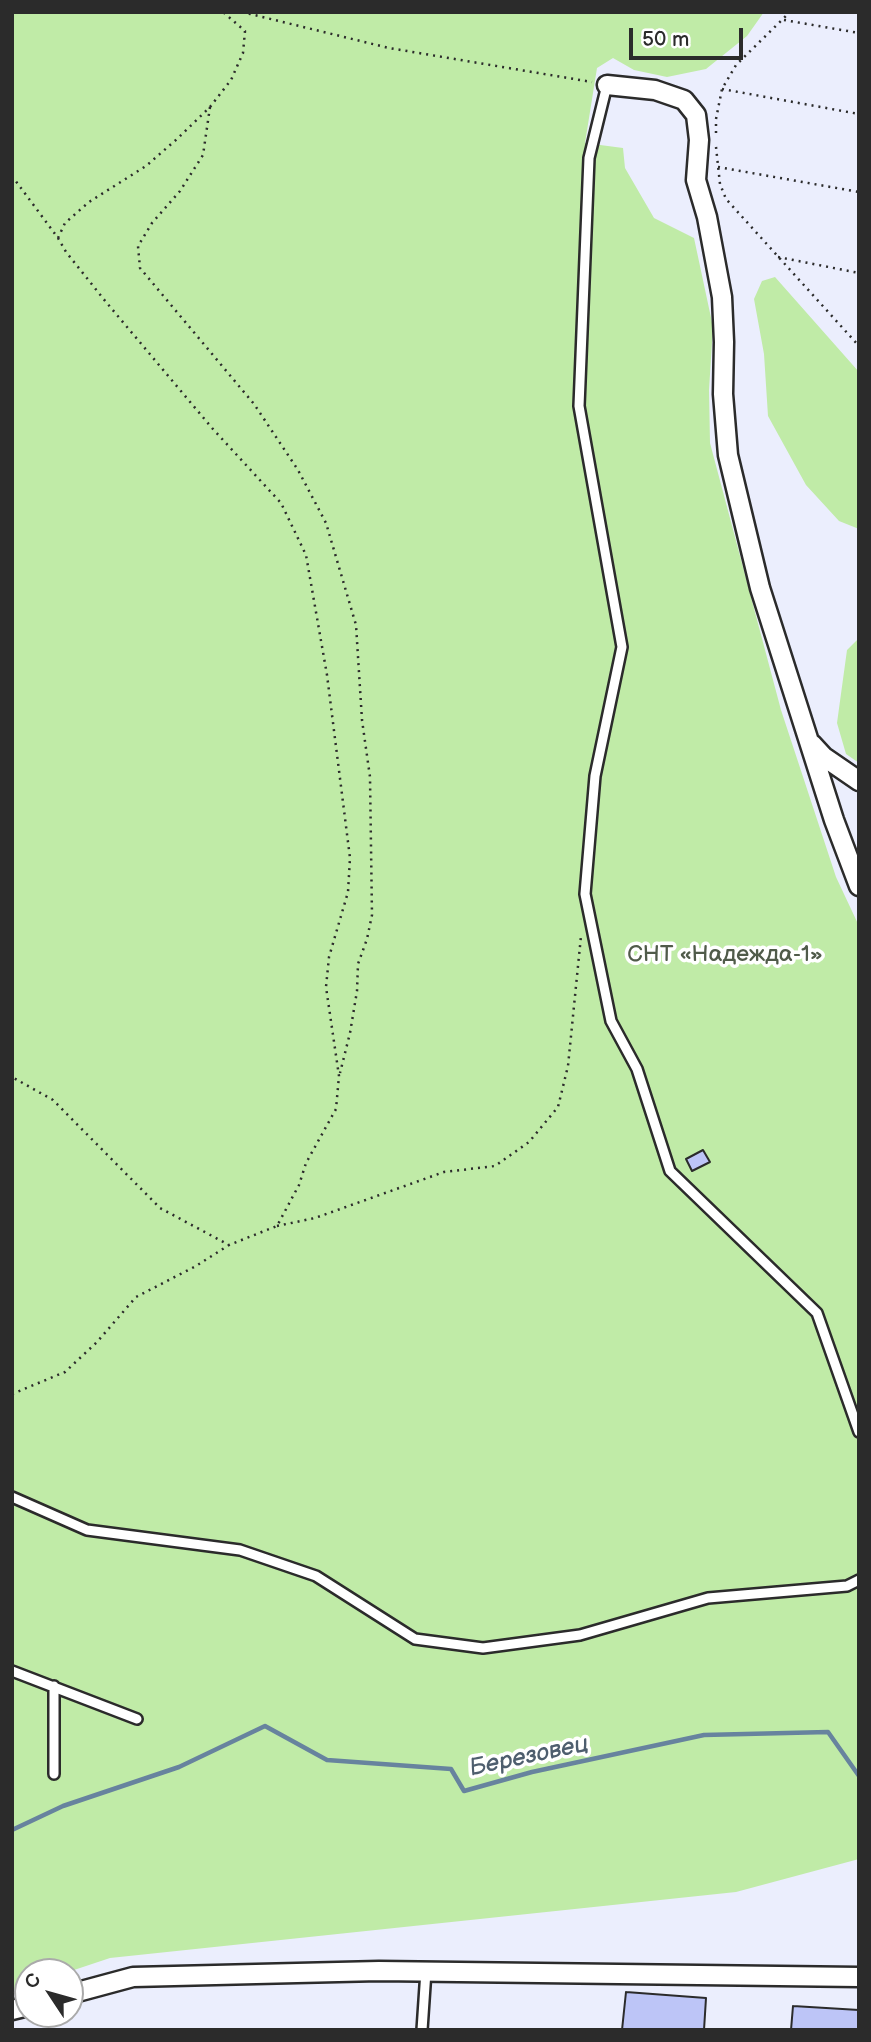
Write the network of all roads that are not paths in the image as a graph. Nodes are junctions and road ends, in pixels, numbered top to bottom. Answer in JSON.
{"nodes":[{"id":1,"x":607,"y":85,"type":"joint"},
{"id":2,"x":809,"y":741,"type":"junction"},
{"id":3,"x":859,"y":781,"type":"edge"},
{"id":4,"x":859,"y":886,"type":"edge"},
{"id":5,"x":859,"y":1432,"type":"edge"},
{"id":6,"x":12,"y":1497,"type":"edge"},
{"id":7,"x":859,"y":1580,"type":"edge"},
{"id":8,"x":12,"y":1671,"type":"edge"},
{"id":9,"x":54,"y":1686,"type":"junction"},
{"id":10,"x":137,"y":1719,"type":"dead end"},
{"id":11,"x":54,"y":1774,"type":"dead end"},
{"id":12,"x":426,"y":1971,"type":"junction"},
{"id":13,"x":859,"y":1977,"type":"edge"},
{"id":14,"x":84,"y":1990,"type":"edge"},
{"id":15,"x":422,"y":2030,"type":"edge"}],
"edges":[{"from":1,"to":2,"type":"street"},
{"from":1,"to":5,"type":"lane"},
{"from":2,"to":3,"type":"street"},
{"from":2,"to":4,"type":"street"},
{"from":6,"to":7,"type":"lane"},
{"from":8,"to":9,"type":"lane"},
{"from":9,"to":10,"type":"lane"},
{"from":9,"to":11,"type":"lane"},
{"from":12,"to":13,"type":"street"},
{"from":12,"to":14,"type":"street"},
{"from":12,"to":15,"type":"lane"}]}
